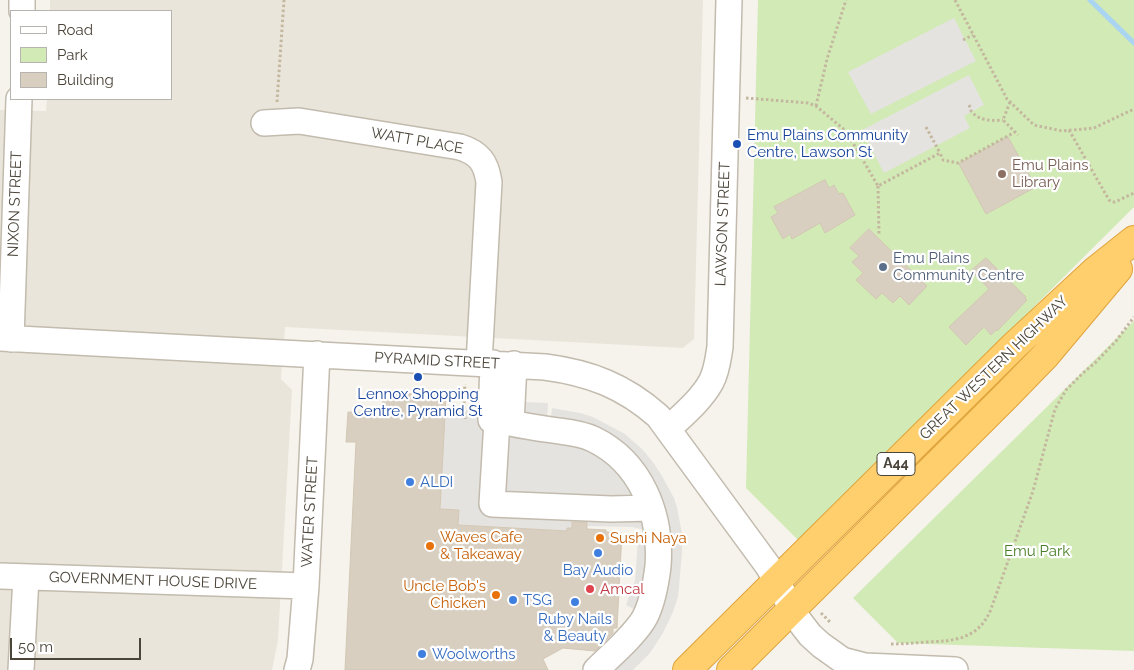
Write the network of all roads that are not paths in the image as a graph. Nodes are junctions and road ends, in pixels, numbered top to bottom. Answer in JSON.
{"nodes":[{"id":1,"x":729,"y":0,"type":"edge"},
{"id":2,"x":19,"y":100,"type":"edge"},
{"id":3,"x":270,"y":123,"type":"road end"},
{"id":4,"x":1134,"y":240,"type":"edge"},
{"id":5,"x":1134,"y":248,"type":"edge"},
{"id":6,"x":5,"y":338,"type":"edge"},
{"id":7,"x":317,"y":354,"type":"junction"},
{"id":8,"x":495,"y":364,"type":"junction"},
{"id":9,"x":500,"y":421,"type":"junction"},
{"id":10,"x":668,"y":429,"type":"junction"},
{"id":11,"x":651,"y":508,"type":"junction"},
{"id":12,"x":0,"y":576,"type":"edge"},
{"id":13,"x":26,"y":577,"type":"junction"},
{"id":14,"x":777,"y":582,"type":"junction"},
{"id":15,"x":306,"y":586,"type":"junction"},
{"id":16,"x":804,"y":612,"type":"junction"},
{"id":17,"x":20,"y":670,"type":"edge"},
{"id":18,"x":297,"y":670,"type":"edge"},
{"id":19,"x":596,"y":670,"type":"edge"},
{"id":20,"x":687,"y":670,"type":"edge"},
{"id":21,"x":731,"y":670,"type":"edge"},
{"id":22,"x":955,"y":670,"type":"edge"}],
"edges":[{"from":1,"to":10,"type":"street","name":"LAWSON STREET"},
{"from":2,"to":6,"type":"street","name":"NIXON STREET"},
{"from":3,"to":8,"type":"street","name":"WATT PLACE"},
{"from":4,"to":14,"type":"highway","name":"GREAT WESTERN HIGHWAY","number":"A44"},
{"from":5,"to":16,"type":"highway","name":"GREAT WESTERN HIGHWAY","number":"A44"},
{"from":6,"to":7,"type":"street","name":"PYRAMID STREET"},
{"from":7,"to":8,"type":"street","name":"PYRAMID STREET"},
{"from":7,"to":15,"type":"street","name":"WATER STREET"},
{"from":8,"to":9,"type":"street","name":"WATT PLACE"},
{"from":8,"to":10,"type":"street","name":"PYRAMID STREET"},
{"from":9,"to":11,"type":"street"},
{"from":9,"to":11,"type":"street","name":"WATT PLACE"},
{"from":10,"to":14,"type":"street","name":"PYRAMID STREET"},
{"from":11,"to":19,"type":"street"},
{"from":12,"to":13,"type":"street","name":"GOVERNMENT HOUSE DRIVE"},
{"from":13,"to":15,"type":"street","name":"GOVERNMENT HOUSE DRIVE"},
{"from":13,"to":17,"type":"street"},
{"from":14,"to":16,"type":"street","name":"PYRAMID STREET"},
{"from":14,"to":20,"type":"highway","name":"GREAT WESTERN HIGHWAY","number":"A44"},
{"from":15,"to":18,"type":"street","name":"WATER STREET"},
{"from":16,"to":21,"type":"highway","name":"GREAT WESTERN HIGHWAY","number":"A44"},
{"from":16,"to":22,"type":"street","name":"PYRAMID STREET"}]}
